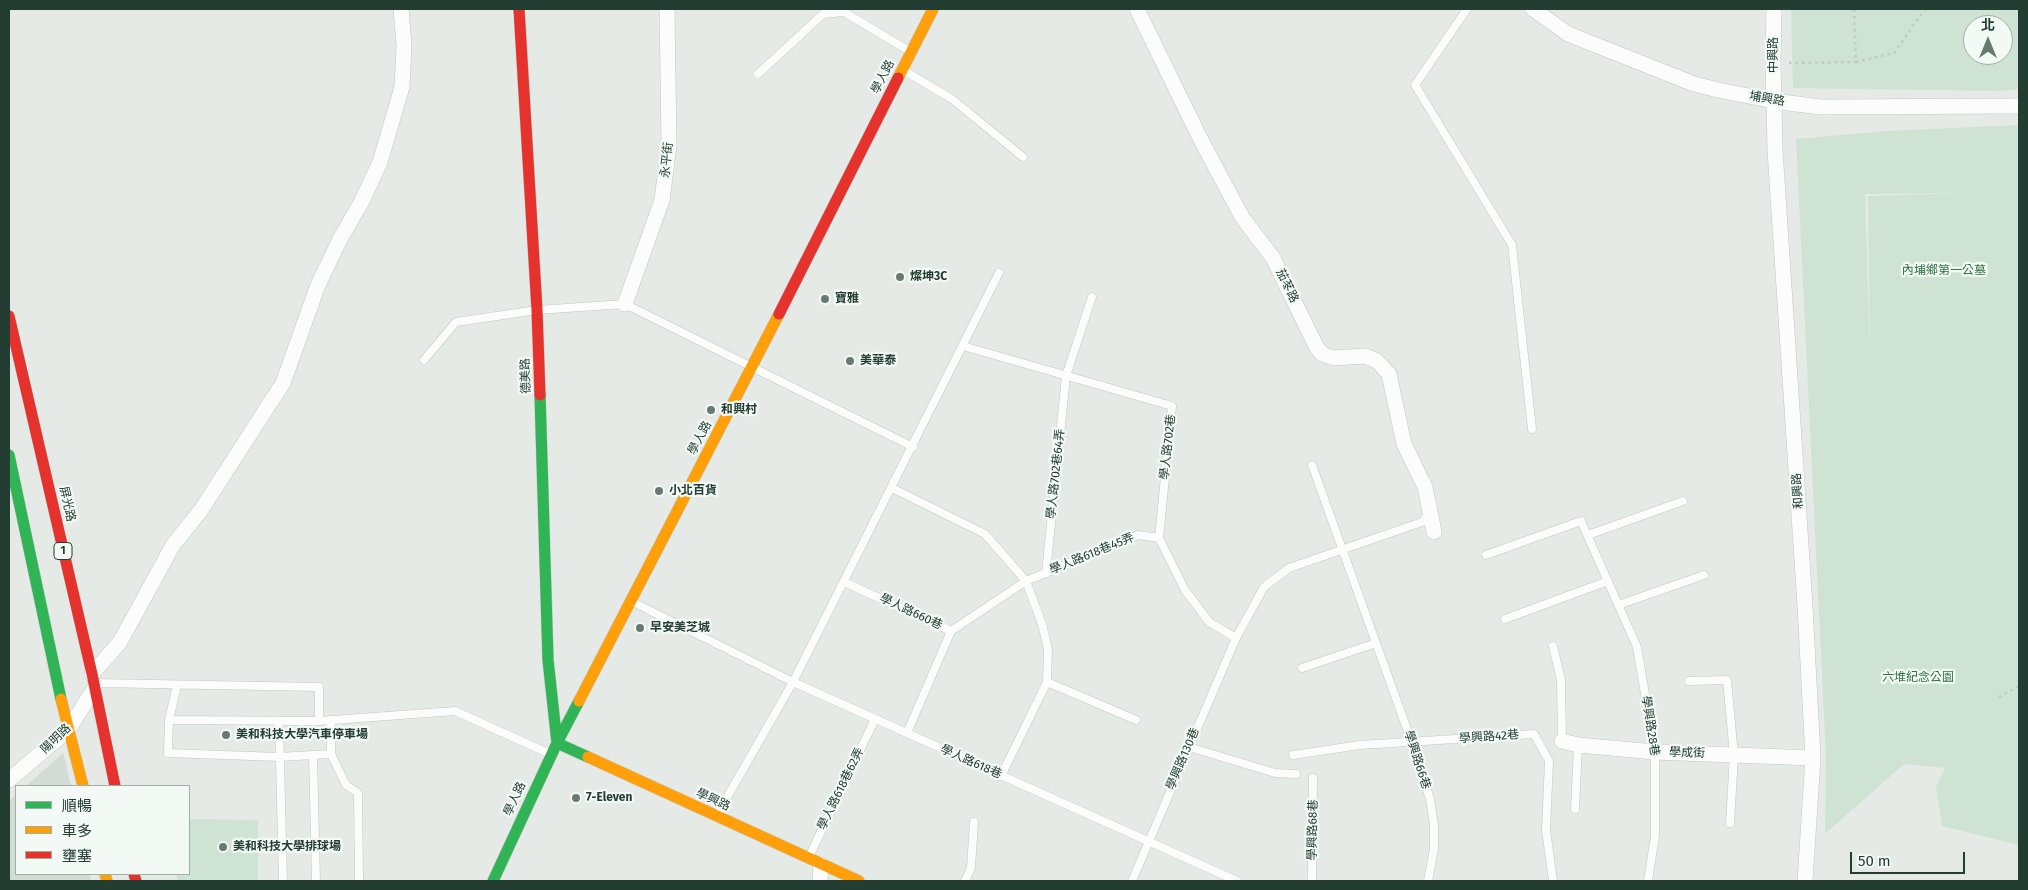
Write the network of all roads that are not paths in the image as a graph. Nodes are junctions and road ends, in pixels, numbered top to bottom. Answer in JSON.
{"nodes":[{"id":1,"x":401,"y":9,"type":"edge"},
{"id":2,"x":519,"y":9,"type":"edge"},
{"id":3,"x":667,"y":9,"type":"edge"},
{"id":4,"x":933,"y":9,"type":"edge"},
{"id":5,"x":1136,"y":9,"type":"edge"},
{"id":6,"x":1467,"y":9,"type":"edge"},
{"id":7,"x":1533,"y":9,"type":"edge"},
{"id":8,"x":1774,"y":9,"type":"edge"},
{"id":9,"x":912,"y":53,"type":"junction"},
{"id":10,"x":902,"y":70,"type":"junction"},
{"id":11,"x":758,"y":74,"type":"dead end"},
{"id":12,"x":1774,"y":101,"type":"junction"},
{"id":13,"x":2019,"y":106,"type":"edge"},
{"id":14,"x":1022,"y":157,"type":"dead end"},
{"id":15,"x":999,"y":273,"type":"dead end"},
{"id":16,"x":1092,"y":297,"type":"dead end"},
{"id":17,"x":626,"y":304,"type":"junction"},
{"id":18,"x":537,"y":310,"type":"junction"},
{"id":19,"x":9,"y":316,"type":"edge"},
{"id":20,"x":963,"y":346,"type":"junction"},
{"id":21,"x":424,"y":360,"type":"dead end"},
{"id":22,"x":752,"y":368,"type":"junction"},
{"id":23,"x":1066,"y":376,"type":"junction"},
{"id":24,"x":1532,"y":430,"type":"dead end"},
{"id":25,"x":913,"y":447,"type":"junction"},
{"id":26,"x":9,"y":455,"type":"edge"},
{"id":27,"x":1312,"y":464,"type":"dead end"},
{"id":28,"x":892,"y":488,"type":"junction"},
{"id":29,"x":1683,"y":501,"type":"dead end"},
{"id":30,"x":1430,"y":512,"type":"junction"},
{"id":31,"x":1434,"y":532,"type":"dead end"},
{"id":32,"x":1588,"y":535,"type":"junction"},
{"id":33,"x":1159,"y":538,"type":"junction"},
{"id":34,"x":1342,"y":550,"type":"junction"},
{"id":35,"x":1486,"y":555,"type":"dead end"},
{"id":36,"x":1046,"y":573,"type":"junction"},
{"id":37,"x":1704,"y":575,"type":"dead end"},
{"id":38,"x":1026,"y":581,"type":"junction"},
{"id":39,"x":1608,"y":581,"type":"junction"},
{"id":40,"x":844,"y":582,"type":"junction"},
{"id":41,"x":631,"y":601,"type":"junction"},
{"id":42,"x":1618,"y":605,"type":"junction"},
{"id":43,"x":1505,"y":619,"type":"dead end"},
{"id":44,"x":951,"y":631,"type":"junction"},
{"id":45,"x":1236,"y":638,"type":"junction"},
{"id":46,"x":1376,"y":643,"type":"junction"},
{"id":47,"x":1553,"y":646,"type":"dead end"},
{"id":48,"x":1302,"y":668,"type":"dead end"},
{"id":49,"x":1689,"y":681,"type":"dead end"},
{"id":50,"x":93,"y":682,"type":"junction"},
{"id":51,"x":793,"y":682,"type":"junction"},
{"id":52,"x":1047,"y":682,"type":"junction"},
{"id":53,"x":178,"y":686,"type":"junction"},
{"id":54,"x":875,"y":719,"type":"junction"},
{"id":55,"x":169,"y":720,"type":"junction"},
{"id":56,"x":331,"y":720,"type":"junction"},
{"id":57,"x":1136,"y":720,"type":"dead end"},
{"id":58,"x":279,"y":721,"type":"junction"},
{"id":59,"x":319,"y":721,"type":"junction"},
{"id":60,"x":68,"y":730,"type":"junction"},
{"id":61,"x":908,"y":734,"type":"junction"},
{"id":62,"x":1562,"y":741,"type":"joint"},
{"id":63,"x":557,"y":743,"type":"junction"},
{"id":64,"x":1412,"y":743,"type":"junction"},
{"id":65,"x":1578,"y":745,"type":"junction"},
{"id":66,"x":1189,"y":747,"type":"junction"},
{"id":67,"x":1655,"y":752,"type":"junction"},
{"id":68,"x":330,"y":754,"type":"junction"},
{"id":69,"x":1734,"y":754,"type":"junction"},
{"id":70,"x":313,"y":755,"type":"junction"},
{"id":71,"x":551,"y":755,"type":"junction"},
{"id":72,"x":1293,"y":755,"type":"dead end"},
{"id":73,"x":279,"y":757,"type":"junction"},
{"id":74,"x":1813,"y":758,"type":"junction"},
{"id":75,"x":1296,"y":774,"type":"dead end"},
{"id":76,"x":1001,"y":776,"type":"junction"},
{"id":77,"x":1313,"y":778,"type":"dead end"},
{"id":78,"x":9,"y":780,"type":"edge"},
{"id":79,"x":82,"y":785,"type":"edge"},
{"id":80,"x":115,"y":785,"type":"edge"},
{"id":81,"x":1575,"y":809,"type":"dead end"},
{"id":82,"x":716,"y":816,"type":"junction"},
{"id":83,"x":974,"y":822,"type":"dead end"},
{"id":84,"x":1730,"y":823,"type":"dead end"},
{"id":85,"x":1148,"y":841,"type":"junction"},
{"id":86,"x":814,"y":862,"type":"junction"},
{"id":87,"x":282,"y":881,"type":"edge"},
{"id":88,"x":316,"y":881,"type":"edge"},
{"id":89,"x":359,"y":881,"type":"edge"},
{"id":90,"x":493,"y":881,"type":"edge"},
{"id":91,"x":820,"y":881,"type":"edge"},
{"id":92,"x":859,"y":881,"type":"edge"},
{"id":93,"x":965,"y":881,"type":"edge"},
{"id":94,"x":1132,"y":881,"type":"edge"},
{"id":95,"x":1238,"y":881,"type":"edge"},
{"id":96,"x":1312,"y":881,"type":"edge"},
{"id":97,"x":1428,"y":881,"type":"edge"},
{"id":98,"x":1553,"y":881,"type":"edge"},
{"id":99,"x":1648,"y":881,"type":"edge"},
{"id":100,"x":1805,"y":881,"type":"edge"}],
"edges":[{"from":1,"to":50,"type":"street","name":"陽明路"},
{"from":2,"to":18,"type":"main road","name":"德美路"},
{"from":3,"to":17,"type":"street","name":"永平街"},
{"from":4,"to":9,"type":"main road","name":"學人路"},
{"from":5,"to":30,"type":"street","name":"茄苳路"},
{"from":6,"to":24,"type":"lane"},
{"from":7,"to":12,"type":"street","name":"埔興路"},
{"from":8,"to":12,"type":"street","name":"中興路"},
{"from":9,"to":10,"type":"main road","name":"學人路"},
{"from":9,"to":11,"type":"lane"},
{"from":10,"to":14,"type":"lane"},
{"from":10,"to":22,"type":"main road","name":"學人路"},
{"from":12,"to":13,"type":"street","name":"埔興路"},
{"from":12,"to":74,"type":"street","name":"和興路"},
{"from":15,"to":20,"type":"lane"},
{"from":16,"to":23,"type":"lane"},
{"from":17,"to":18,"type":"lane"},
{"from":17,"to":22,"type":"lane"},
{"from":18,"to":21,"type":"lane"},
{"from":18,"to":63,"type":"main road","name":"德美路"},
{"from":19,"to":50,"type":"main road","name":"屏光路","number":"1"},
{"from":20,"to":23,"type":"lane","name":"學人路702巷"},
{"from":20,"to":25,"type":"lane"},
{"from":22,"to":25,"type":"lane"},
{"from":22,"to":41,"type":"main road","name":"學人路"},
{"from":23,"to":33,"type":"lane","name":"學人路702巷"},
{"from":23,"to":36,"type":"lane","name":"學人路702巷64弄"},
{"from":25,"to":28,"type":"lane"},
{"from":26,"to":60,"type":"main road"},
{"from":27,"to":34,"type":"lane","name":"學興路66巷"},
{"from":28,"to":38,"type":"lane"},
{"from":28,"to":40,"type":"lane"},
{"from":29,"to":32,"type":"lane"},
{"from":30,"to":31,"type":"street","name":"茄苳路"},
{"from":30,"to":34,"type":"lane","name":"學興路130巷"},
{"from":32,"to":35,"type":"lane"},
{"from":32,"to":39,"type":"lane","name":"學興路28巷"},
{"from":33,"to":36,"type":"lane","name":"學人路618巷45弄"},
{"from":33,"to":45,"type":"lane"},
{"from":34,"to":45,"type":"lane","name":"學興路130巷"},
{"from":34,"to":46,"type":"lane","name":"學興路66巷"},
{"from":36,"to":38,"type":"lane","name":"學人路618巷45弄"},
{"from":37,"to":42,"type":"lane"},
{"from":38,"to":44,"type":"lane","name":"學人路660巷"},
{"from":38,"to":52,"type":"lane"},
{"from":39,"to":42,"type":"lane","name":"學興路28巷"},
{"from":39,"to":43,"type":"lane"},
{"from":40,"to":44,"type":"lane","name":"學人路660巷"},
{"from":40,"to":51,"type":"lane"},
{"from":41,"to":51,"type":"lane","name":"學人路618巷"},
{"from":41,"to":63,"type":"main road","name":"學人路"},
{"from":42,"to":67,"type":"lane","name":"學興路28巷"},
{"from":44,"to":61,"type":"lane"},
{"from":45,"to":66,"type":"lane","name":"學興路130巷"},
{"from":46,"to":48,"type":"lane"},
{"from":46,"to":64,"type":"lane","name":"學興路66巷"},
{"from":47,"to":62,"type":"lane"},
{"from":49,"to":69,"type":"lane"},
{"from":50,"to":53,"type":"lane"},
{"from":50,"to":60,"type":"street","name":"陽明路"},
{"from":50,"to":80,"type":"main road","name":"屏光路","number":"1"},
{"from":51,"to":54,"type":"lane","name":"學人路618巷"},
{"from":51,"to":82,"type":"lane"},
{"from":52,"to":57,"type":"lane"},
{"from":52,"to":76,"type":"lane"},
{"from":53,"to":55,"type":"lane"},
{"from":53,"to":59,"type":"lane"},
{"from":54,"to":61,"type":"lane","name":"學人路618巷"},
{"from":54,"to":86,"type":"lane","name":"學人路618巷62弄"},
{"from":55,"to":58,"type":"lane"},
{"from":55,"to":73,"type":"lane"},
{"from":56,"to":59,"type":"lane"},
{"from":56,"to":68,"type":"lane"},
{"from":56,"to":71,"type":"lane"},
{"from":58,"to":59,"type":"lane"},
{"from":58,"to":73,"type":"lane"},
{"from":60,"to":78,"type":"street","name":"陽明路"},
{"from":60,"to":79,"type":"main road"},
{"from":61,"to":76,"type":"lane","name":"學人路618巷"},
{"from":62,"to":65,"type":"street","name":"學成街"},
{"from":63,"to":71,"type":"main road","name":"學人路"},
{"from":63,"to":82,"type":"main road","name":"學興路"},
{"from":64,"to":72,"type":"lane","name":"學興路42巷"},
{"from":64,"to":97,"type":"lane","name":"學興路66巷"},
{"from":64,"to":98,"type":"lane","name":"學興路42巷"},
{"from":65,"to":67,"type":"street","name":"學成街"},
{"from":65,"to":81,"type":"lane"},
{"from":66,"to":75,"type":"lane"},
{"from":66,"to":85,"type":"lane","name":"學興路130巷"},
{"from":67,"to":69,"type":"street","name":"學成街"},
{"from":67,"to":99,"type":"lane","name":"學興路28巷"},
{"from":68,"to":70,"type":"lane"},
{"from":68,"to":89,"type":"lane"},
{"from":69,"to":74,"type":"street","name":"學成街"},
{"from":69,"to":84,"type":"lane"},
{"from":70,"to":73,"type":"lane"},
{"from":70,"to":88,"type":"lane"},
{"from":71,"to":90,"type":"main road","name":"學人路"},
{"from":73,"to":87,"type":"lane"},
{"from":74,"to":100,"type":"street","name":"和興路"},
{"from":76,"to":85,"type":"lane","name":"學人路618巷"},
{"from":77,"to":96,"type":"lane","name":"學興路68巷"},
{"from":82,"to":86,"type":"main road","name":"學興路"},
{"from":83,"to":93,"type":"lane"},
{"from":85,"to":94,"type":"lane","name":"學興路130巷"},
{"from":85,"to":95,"type":"lane","name":"學人路618巷"},
{"from":86,"to":91,"type":"street"},
{"from":86,"to":92,"type":"main road","name":"學興路"}]}
